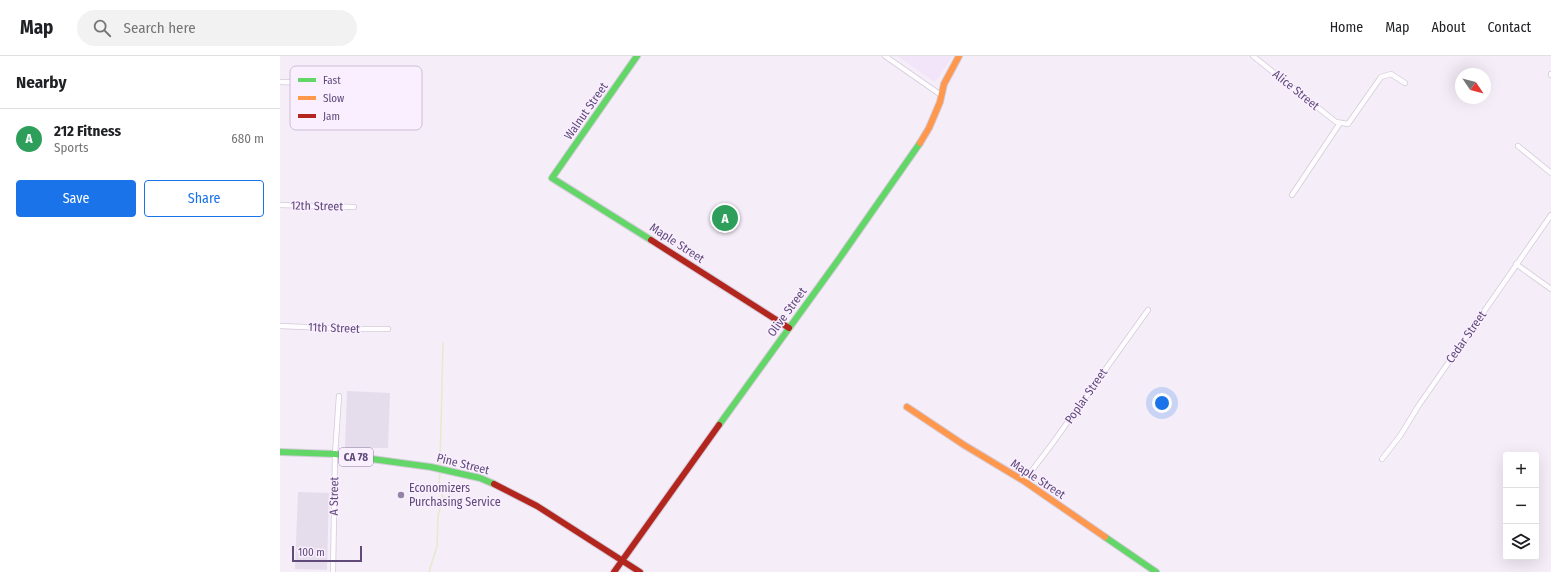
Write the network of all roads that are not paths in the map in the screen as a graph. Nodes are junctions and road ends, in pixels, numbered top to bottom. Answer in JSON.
{"nodes":[{"id":1,"x":637,"y":56,"type":"edge"},
{"id":2,"x":885,"y":56,"type":"edge"},
{"id":3,"x":959,"y":56,"type":"edge"},
{"id":4,"x":1253,"y":56,"type":"edge"},
{"id":5,"x":280,"y":82,"type":"edge"},
{"id":6,"x":290,"y":82,"type":"edge"},
{"id":7,"x":1405,"y":83,"type":"dead end"},
{"id":8,"x":942,"y":95,"type":"junction"},
{"id":9,"x":1340,"y":123,"type":"junction"},
{"id":10,"x":1518,"y":146,"type":"dead end"},
{"id":11,"x":1551,"y":173,"type":"edge"},
{"id":12,"x":552,"y":178,"type":"joint"},
{"id":13,"x":1292,"y":195,"type":"dead end"},
{"id":14,"x":280,"y":205,"type":"edge"},
{"id":15,"x":354,"y":207,"type":"dead end"},
{"id":16,"x":1551,"y":215,"type":"edge"},
{"id":17,"x":1516,"y":264,"type":"junction"},
{"id":18,"x":1551,"y":289,"type":"edge"},
{"id":19,"x":1148,"y":310,"type":"dead end"},
{"id":20,"x":280,"y":326,"type":"edge"},
{"id":21,"x":789,"y":328,"type":"junction"},
{"id":22,"x":388,"y":329,"type":"dead end"},
{"id":23,"x":339,"y":396,"type":"dead end"},
{"id":24,"x":907,"y":407,"type":"dead end"},
{"id":25,"x":280,"y":452,"type":"edge"},
{"id":26,"x":335,"y":454,"type":"junction"},
{"id":27,"x":1382,"y":459,"type":"dead end"},
{"id":28,"x":1024,"y":481,"type":"junction"},
{"id":29,"x":622,"y":560,"type":"junction"},
{"id":30,"x":333,"y":572,"type":"edge"},
{"id":31,"x":614,"y":572,"type":"edge"},
{"id":32,"x":640,"y":572,"type":"edge"},
{"id":33,"x":1156,"y":572,"type":"edge"}],
"edges":[{"from":1,"to":12,"type":"street","name":"Walnut Street"},
{"from":2,"to":8,"type":"street"},
{"from":3,"to":8,"type":"street","name":"Olive Street"},
{"from":4,"to":9,"type":"street","name":"Alice Street"},
{"from":5,"to":6,"type":"street"},
{"from":7,"to":9,"type":"street"},
{"from":8,"to":21,"type":"street","name":"Olive Street"},
{"from":9,"to":13,"type":"street"},
{"from":10,"to":11,"type":"street"},
{"from":12,"to":21,"type":"street","name":"Maple Street"},
{"from":14,"to":15,"type":"street","name":"12th Street"},
{"from":16,"to":17,"type":"street","name":"Cedar Street"},
{"from":17,"to":18,"type":"street"},
{"from":17,"to":27,"type":"street","name":"Cedar Street"},
{"from":19,"to":28,"type":"street","name":"Poplar Street"},
{"from":20,"to":22,"type":"street","name":"11th Street"},
{"from":21,"to":29,"type":"street","name":"Olive Street"},
{"from":23,"to":26,"type":"street","name":"A Street"},
{"from":24,"to":28,"type":"street","name":"Maple Street"},
{"from":25,"to":26,"type":"street","name":"Pine Street","number":"CA 78"},
{"from":26,"to":29,"type":"street","name":"Pine Street","number":"CA 78"},
{"from":26,"to":30,"type":"street","name":"A Street"},
{"from":28,"to":33,"type":"street","name":"Maple Street"},
{"from":29,"to":31,"type":"street","name":"Olive Street"},
{"from":29,"to":32,"type":"street","name":"Pine Street","number":"CA 78"}]}
